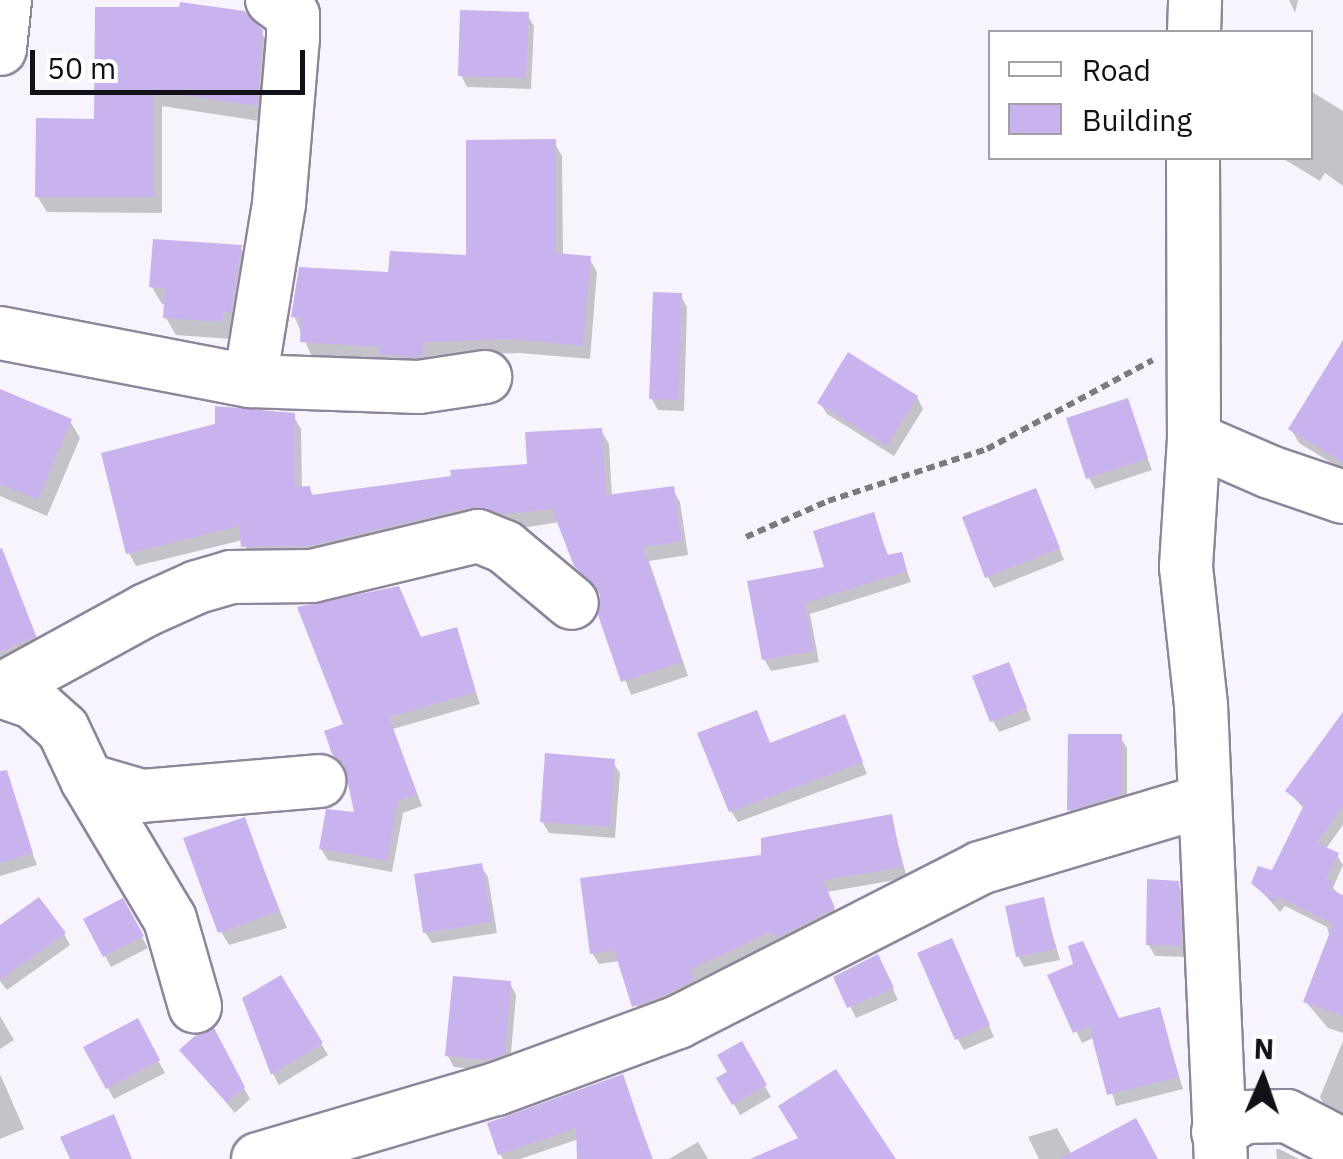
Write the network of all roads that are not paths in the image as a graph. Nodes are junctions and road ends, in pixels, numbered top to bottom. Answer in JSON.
{"nodes":[{"id":1,"x":5,"y":0,"type":"edge"},
{"id":2,"x":272,"y":0,"type":"edge"},
{"id":3,"x":1195,"y":0,"type":"edge"},
{"id":4,"x":1194,"y":30,"type":"edge"},
{"id":5,"x":0,"y":45,"type":"edge"},
{"id":6,"x":1193,"y":160,"type":"edge"},
{"id":7,"x":0,"y":333,"type":"edge"},
{"id":8,"x":485,"y":377,"type":"dead end"},
{"id":9,"x":250,"y":382,"type":"junction"},
{"id":10,"x":1194,"y":439,"type":"junction"},
{"id":11,"x":1343,"y":498,"type":"edge"},
{"id":12,"x":572,"y":602,"type":"dead end"},
{"id":13,"x":0,"y":690,"type":"edge"},
{"id":14,"x":88,"y":780,"type":"junction"},
{"id":15,"x":319,"y":781,"type":"dead end"},
{"id":16,"x":1204,"y":800,"type":"junction"},
{"id":17,"x":195,"y":1006,"type":"dead end"},
{"id":18,"x":1343,"y":1145,"type":"edge"},
{"id":19,"x":1219,"y":1146,"type":"edge"},
{"id":20,"x":258,"y":1159,"type":"edge"}],
"edges":[{"from":1,"to":5,"type":"street"},
{"from":2,"to":9,"type":"street"},
{"from":3,"to":4,"type":"street"},
{"from":6,"to":10,"type":"street"},
{"from":7,"to":9,"type":"street"},
{"from":8,"to":9,"type":"street"},
{"from":10,"to":11,"type":"street"},
{"from":10,"to":16,"type":"street"},
{"from":12,"to":13,"type":"street"},
{"from":13,"to":14,"type":"street"},
{"from":14,"to":15,"type":"street"},
{"from":14,"to":17,"type":"street"},
{"from":16,"to":19,"type":"street"},
{"from":16,"to":20,"type":"street"},
{"from":18,"to":19,"type":"street"}]}
